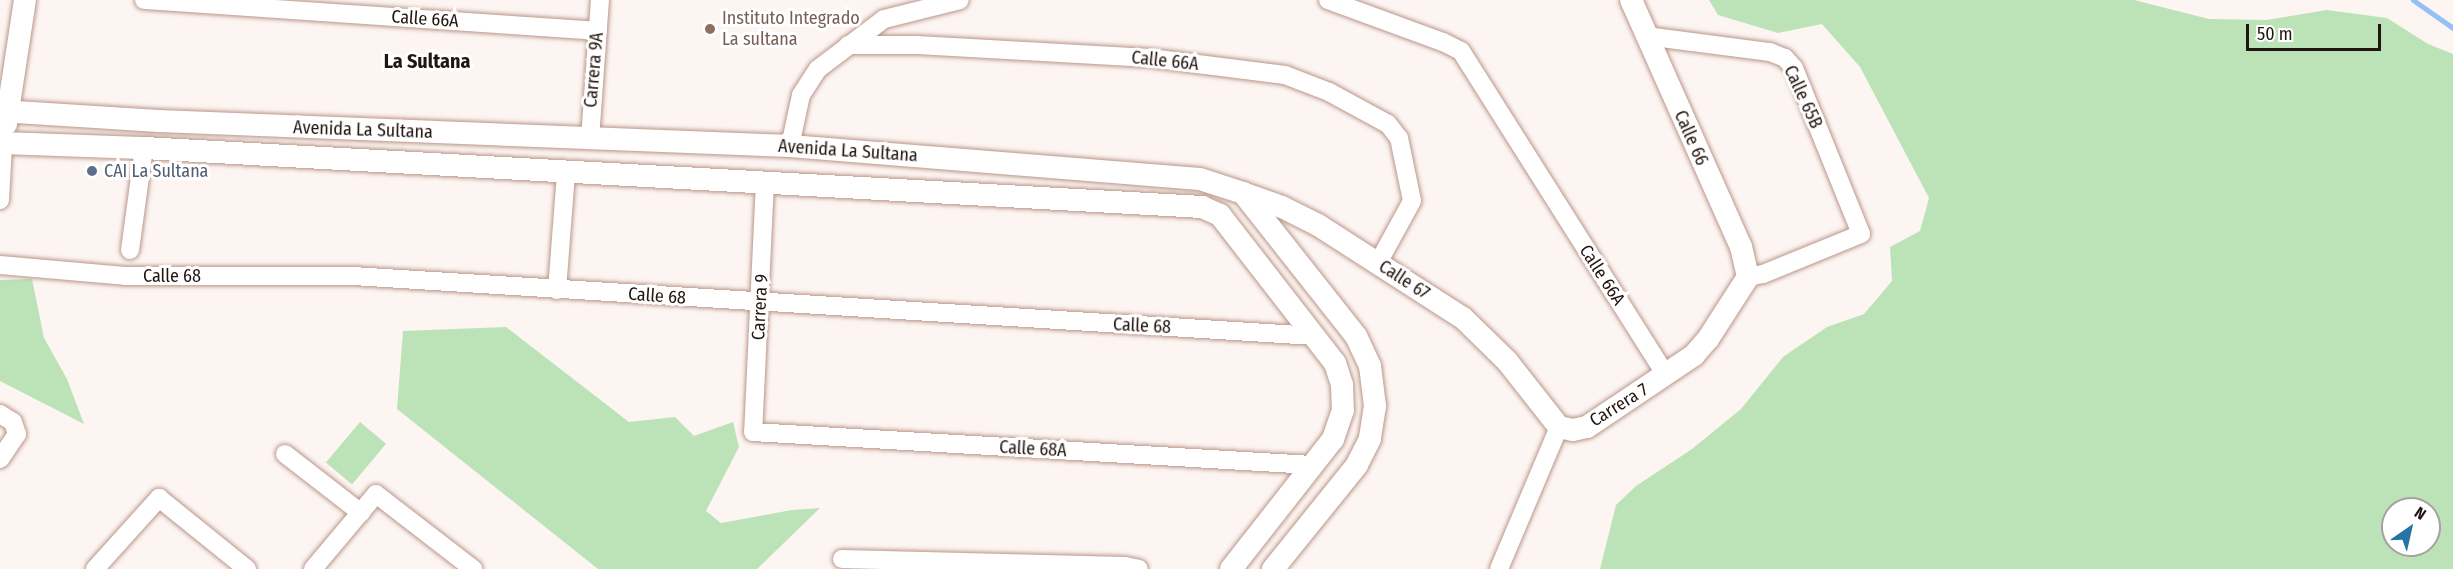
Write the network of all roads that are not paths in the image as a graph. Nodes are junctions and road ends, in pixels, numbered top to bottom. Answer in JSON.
{"nodes":[{"id":1,"x":25,"y":0,"type":"edge"},
{"id":2,"x":144,"y":0,"type":"edge"},
{"id":3,"x":600,"y":0,"type":"edge"},
{"id":4,"x":960,"y":0,"type":"edge"},
{"id":5,"x":1328,"y":0,"type":"edge"},
{"id":6,"x":1631,"y":0,"type":"edge"},
{"id":7,"x":597,"y":31,"type":"junction"},
{"id":8,"x":1646,"y":36,"type":"junction"},
{"id":9,"x":848,"y":45,"type":"junction"},
{"id":10,"x":4,"y":111,"type":"edge"},
{"id":11,"x":590,"y":139,"type":"junction"},
{"id":12,"x":2,"y":143,"type":"edge"},
{"id":13,"x":790,"y":146,"type":"junction"},
{"id":14,"x":144,"y":148,"type":"junction"},
{"id":15,"x":566,"y":174,"type":"junction"},
{"id":16,"x":765,"y":182,"type":"junction"},
{"id":17,"x":1243,"y":193,"type":"junction"},
{"id":18,"x":0,"y":200,"type":"edge"},
{"id":19,"x":1220,"y":215,"type":"junction"},
{"id":20,"x":130,"y":250,"type":"dead end"},
{"id":21,"x":1378,"y":263,"type":"junction"},
{"id":22,"x":0,"y":265,"type":"edge"},
{"id":23,"x":1748,"y":277,"type":"junction"},
{"id":24,"x":556,"y":290,"type":"junction"},
{"id":25,"x":760,"y":303,"type":"junction"},
{"id":26,"x":1314,"y":336,"type":"junction"},
{"id":27,"x":1666,"y":375,"type":"junction"},
{"id":28,"x":0,"y":414,"type":"edge"},
{"id":29,"x":1559,"y":427,"type":"junction"},
{"id":30,"x":753,"y":432,"type":"joint"},
{"id":31,"x":285,"y":454,"type":"dead end"},
{"id":32,"x":0,"y":459,"type":"edge"},
{"id":33,"x":1312,"y":465,"type":"junction"},
{"id":34,"x":361,"y":513,"type":"junction"},
{"id":35,"x":842,"y":559,"type":"dead end"},
{"id":36,"x":102,"y":567,"type":"edge"},
{"id":37,"x":247,"y":569,"type":"edge"},
{"id":38,"x":314,"y":569,"type":"edge"},
{"id":39,"x":473,"y":569,"type":"edge"},
{"id":40,"x":1139,"y":569,"type":"edge"},
{"id":41,"x":1231,"y":569,"type":"edge"},
{"id":42,"x":1273,"y":569,"type":"edge"},
{"id":43,"x":1499,"y":569,"type":"edge"}],
"edges":[{"from":1,"to":10,"type":"street"},
{"from":2,"to":7,"type":"street","name":"Calle 66A"},
{"from":3,"to":7,"type":"street","name":"Carrera 9A"},
{"from":4,"to":9,"type":"street"},
{"from":5,"to":27,"type":"street","name":"Calle 66A"},
{"from":6,"to":8,"type":"street","name":"Calle 66"},
{"from":7,"to":11,"type":"street","name":"Carrera 9A"},
{"from":8,"to":23,"type":"street","name":"Calle 66"},
{"from":8,"to":23,"type":"street","name":"Calle 65B"},
{"from":9,"to":13,"type":"street"},
{"from":9,"to":21,"type":"street","name":"Calle 66A"},
{"from":10,"to":11,"type":"street","name":"Avenida La Sultana"},
{"from":10,"to":12,"type":"street"},
{"from":11,"to":13,"type":"street","name":"Avenida La Sultana"},
{"from":12,"to":14,"type":"street","name":"Avenida La Sultana"},
{"from":12,"to":18,"type":"street"},
{"from":13,"to":17,"type":"street","name":"Avenida La Sultana"},
{"from":14,"to":15,"type":"street","name":"Avenida La Sultana"},
{"from":14,"to":20,"type":"street"},
{"from":15,"to":16,"type":"street","name":"Avenida La Sultana"},
{"from":15,"to":24,"type":"street"},
{"from":16,"to":19,"type":"street","name":"Avenida La Sultana"},
{"from":16,"to":25,"type":"street","name":"Carrera 9"},
{"from":17,"to":19,"type":"street"},
{"from":17,"to":21,"type":"street","name":"Calle 67"},
{"from":17,"to":42,"type":"street"},
{"from":19,"to":26,"type":"street"},
{"from":21,"to":29,"type":"street","name":"Calle 67"},
{"from":22,"to":24,"type":"street","name":"Calle 68"},
{"from":23,"to":27,"type":"street","name":"Carrera 7"},
{"from":24,"to":25,"type":"street","name":"Calle 68"},
{"from":25,"to":26,"type":"street","name":"Calle 68"},
{"from":25,"to":30,"type":"street","name":"Carrera 9"},
{"from":26,"to":33,"type":"street"},
{"from":27,"to":29,"type":"street","name":"Carrera 7"},
{"from":28,"to":32,"type":"street"},
{"from":29,"to":43,"type":"street"},
{"from":30,"to":33,"type":"street","name":"Calle 68A"},
{"from":31,"to":34,"type":"street"},
{"from":33,"to":41,"type":"street"},
{"from":34,"to":38,"type":"street"},
{"from":34,"to":39,"type":"street"},
{"from":35,"to":40,"type":"street"},
{"from":36,"to":37,"type":"street"}]}
